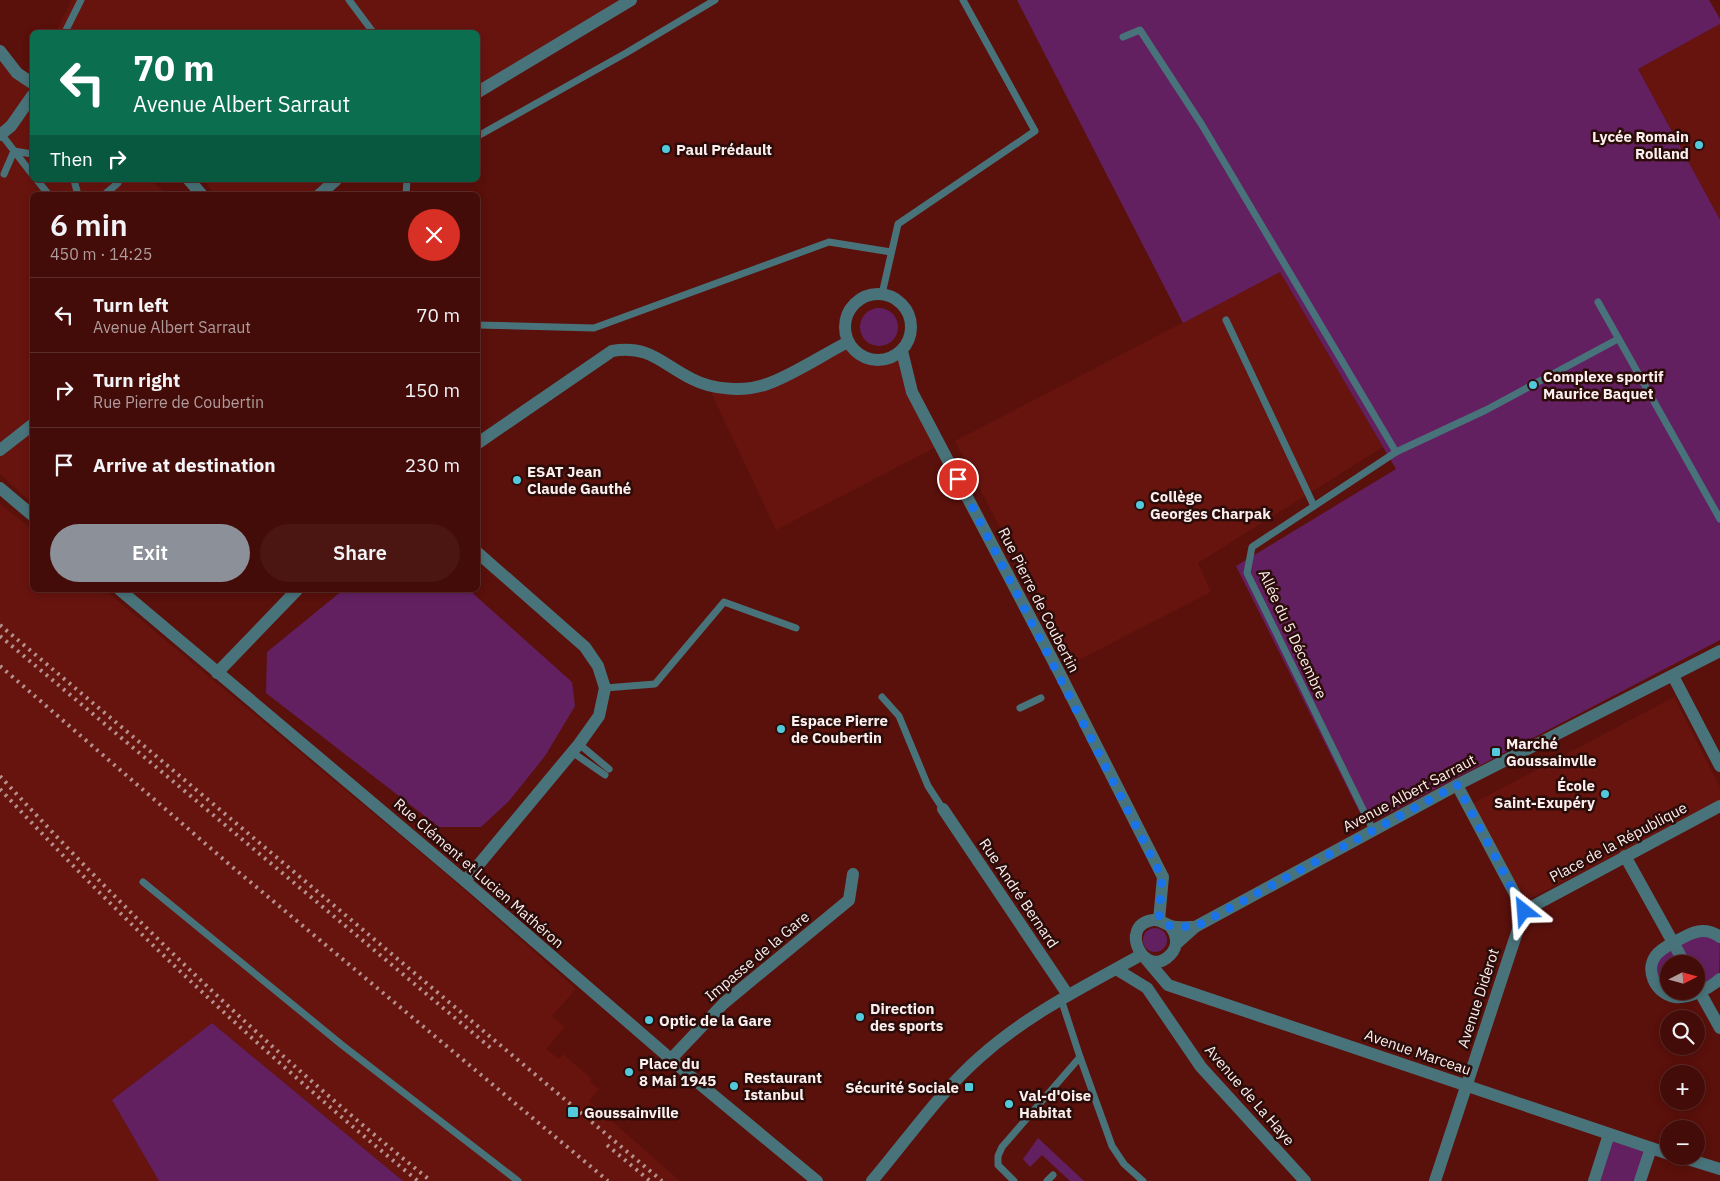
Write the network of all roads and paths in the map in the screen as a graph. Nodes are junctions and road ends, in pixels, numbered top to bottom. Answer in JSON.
{"nodes":[{"id":1,"x":81,"y":0,"type":"edge"},
{"id":2,"x":349,"y":0,"type":"edge"},
{"id":3,"x":631,"y":0,"type":"edge"},
{"id":4,"x":715,"y":0,"type":"edge"},
{"id":5,"x":964,"y":0,"type":"edge"},
{"id":6,"x":66,"y":30,"type":"edge"},
{"id":7,"x":372,"y":30,"type":"edge"},
{"id":8,"x":1123,"y":38,"type":"dead end"},
{"id":9,"x":0,"y":51,"type":"edge"},
{"id":10,"x":30,"y":82,"type":"edge"},
{"id":11,"x":480,"y":91,"type":"edge"},
{"id":12,"x":30,"y":99,"type":"edge"},
{"id":13,"x":0,"y":135,"type":"edge"},
{"id":14,"x":480,"y":135,"type":"edge"},
{"id":15,"x":14,"y":151,"type":"junction"},
{"id":16,"x":30,"y":154,"type":"edge"},
{"id":17,"x":30,"y":171,"type":"edge"},
{"id":18,"x":4,"y":174,"type":"dead end"},
{"id":19,"x":39,"y":182,"type":"edge"},
{"id":20,"x":117,"y":182,"type":"edge"},
{"id":21,"x":191,"y":182,"type":"edge"},
{"id":22,"x":334,"y":182,"type":"edge"},
{"id":23,"x":47,"y":192,"type":"edge"},
{"id":24,"x":107,"y":192,"type":"edge"},
{"id":25,"x":199,"y":192,"type":"edge"},
{"id":26,"x":323,"y":192,"type":"edge"},
{"id":27,"x":891,"y":252,"type":"junction"},
{"id":28,"x":882,"y":294,"type":"junction"},
{"id":29,"x":1598,"y":302,"type":"dead end"},
{"id":30,"x":1226,"y":320,"type":"dead end"},
{"id":31,"x":480,"y":325,"type":"edge"},
{"id":32,"x":1618,"y":339,"type":"junction"},
{"id":33,"x":848,"y":342,"type":"junction"},
{"id":34,"x":902,"y":350,"type":"junction"},
{"id":35,"x":30,"y":427,"type":"edge"},
{"id":36,"x":480,"y":441,"type":"edge"},
{"id":37,"x":0,"y":450,"type":"edge"},
{"id":38,"x":1396,"y":452,"type":"junction"},
{"id":39,"x":0,"y":488,"type":"edge"},
{"id":40,"x":1314,"y":506,"type":"junction"},
{"id":41,"x":30,"y":513,"type":"edge"},
{"id":42,"x":1720,"y":519,"type":"edge"},
{"id":43,"x":480,"y":555,"type":"edge"},
{"id":44,"x":122,"y":592,"type":"edge"},
{"id":45,"x":295,"y":592,"type":"edge"},
{"id":46,"x":796,"y":628,"type":"dead end"},
{"id":47,"x":1720,"y":651,"type":"edge"},
{"id":48,"x":217,"y":673,"type":"junction"},
{"id":49,"x":1673,"y":676,"type":"junction"},
{"id":50,"x":605,"y":688,"type":"junction"},
{"id":51,"x":882,"y":698,"type":"dead end"},
{"id":52,"x":1041,"y":698,"type":"dead end"},
{"id":53,"x":1020,"y":708,"type":"dead end"},
{"id":54,"x":576,"y":748,"type":"junction"},
{"id":55,"x":1720,"y":766,"type":"edge"},
{"id":56,"x":609,"y":768,"type":"dead end"},
{"id":57,"x":604,"y":775,"type":"dead end"},
{"id":58,"x":1457,"y":785,"type":"junction"},
{"id":59,"x":1720,"y":806,"type":"edge"},
{"id":60,"x":942,"y":809,"type":"joint"},
{"id":61,"x":1373,"y":830,"type":"junction"},
{"id":62,"x":1625,"y":856,"type":"junction"},
{"id":63,"x":853,"y":874,"type":"dead end"},
{"id":64,"x":465,"y":881,"type":"junction"},
{"id":65,"x":143,"y":882,"type":"dead end"},
{"id":66,"x":1524,"y":911,"type":"junction"},
{"id":67,"x":1165,"y":923,"type":"junction"},
{"id":68,"x":1195,"y":927,"type":"junction"},
{"id":69,"x":1720,"y":938,"type":"edge"},
{"id":70,"x":1673,"y":943,"type":"junction"},
{"id":71,"x":1176,"y":944,"type":"junction"},
{"id":72,"x":1679,"y":955,"type":"edge"},
{"id":73,"x":1144,"y":957,"type":"junction"},
{"id":74,"x":1165,"y":959,"type":"junction"},
{"id":75,"x":1116,"y":969,"type":"junction"},
{"id":76,"x":1720,"y":978,"type":"edge"},
{"id":77,"x":1164,"y":980,"type":"junction"},
{"id":78,"x":1705,"y":985,"type":"edge"},
{"id":79,"x":1660,"y":991,"type":"edge"},
{"id":80,"x":1065,"y":997,"type":"junction"},
{"id":81,"x":1705,"y":1000,"type":"edge"},
{"id":82,"x":1158,"y":1002,"type":"junction"},
{"id":83,"x":1720,"y":1028,"type":"edge"},
{"id":84,"x":1080,"y":1056,"type":"junction"},
{"id":85,"x":672,"y":1059,"type":"junction"},
{"id":86,"x":1467,"y":1086,"type":"junction"},
{"id":87,"x":1609,"y":1134,"type":"junction"},
{"id":88,"x":1651,"y":1148,"type":"junction"},
{"id":89,"x":1660,"y":1151,"type":"edge"},
{"id":90,"x":1705,"y":1164,"type":"edge"},
{"id":91,"x":1720,"y":1169,"type":"edge"},
{"id":92,"x":1053,"y":1174,"type":"dead end"},
{"id":93,"x":518,"y":1181,"type":"edge"},
{"id":94,"x":817,"y":1181,"type":"edge"},
{"id":95,"x":872,"y":1181,"type":"edge"},
{"id":96,"x":1014,"y":1181,"type":"edge"},
{"id":97,"x":1047,"y":1181,"type":"edge"},
{"id":98,"x":1144,"y":1181,"type":"edge"},
{"id":99,"x":1305,"y":1181,"type":"edge"},
{"id":100,"x":1435,"y":1181,"type":"edge"},
{"id":101,"x":1594,"y":1181,"type":"edge"},
{"id":102,"x":1640,"y":1181,"type":"edge"}],
"edges":[{"from":1,"to":6,"type":"lane"},
{"from":2,"to":7,"type":"lane"},
{"from":3,"to":11,"type":"street"},
{"from":4,"to":14,"type":"lane"},
{"from":5,"to":27,"type":"lane"},
{"from":8,"to":38,"type":"lane"},
{"from":9,"to":10,"type":"street"},
{"from":12,"to":13,"type":"street"},
{"from":13,"to":15,"type":"lane"},
{"from":15,"to":16,"type":"lane"},
{"from":15,"to":17,"type":"lane"},
{"from":15,"to":18,"type":"lane"},
{"from":19,"to":23,"type":"lane"},
{"from":20,"to":24,"type":"lane"},
{"from":21,"to":25,"type":"street"},
{"from":22,"to":26,"type":"street"},
{"from":27,"to":28,"type":"lane"},
{"from":27,"to":31,"type":"lane"},
{"from":28,"to":33,"type":"street"},
{"from":28,"to":34,"type":"street"},
{"from":29,"to":32,"type":"lane"},
{"from":30,"to":40,"type":"lane"},
{"from":32,"to":38,"type":"lane","name":"Allée du 5 Décembre"},
{"from":32,"to":42,"type":"lane"},
{"from":33,"to":34,"type":"street"},
{"from":33,"to":36,"type":"street"},
{"from":34,"to":67,"type":"street","name":"Rue Pierre de Coubertin"},
{"from":35,"to":37,"type":"street"},
{"from":38,"to":40,"type":"lane","name":"Allée du 5 Décembre"},
{"from":39,"to":41,"type":"street"},
{"from":40,"to":61,"type":"lane","name":"Allée du 5 Décembre"},
{"from":43,"to":50,"type":"street"},
{"from":44,"to":48,"type":"street","name":"Rue Clément et Lucien Mathéron"},
{"from":45,"to":48,"type":"street"},
{"from":46,"to":50,"type":"lane"},
{"from":47,"to":49,"type":"street","name":"Avenue Albert Sarraut"},
{"from":48,"to":64,"type":"street","name":"Rue Clément et Lucien Mathéron"},
{"from":49,"to":55,"type":"street"},
{"from":49,"to":58,"type":"street","name":"Avenue Albert Sarraut"},
{"from":50,"to":54,"type":"street"},
{"from":51,"to":60,"type":"lane"},
{"from":52,"to":53,"type":"lane"},
{"from":54,"to":56,"type":"lane"},
{"from":54,"to":57,"type":"lane"},
{"from":54,"to":64,"type":"street"},
{"from":58,"to":61,"type":"street","name":"Avenue Albert Sarraut"},
{"from":58,"to":66,"type":"street"},
{"from":59,"to":62,"type":"street","name":"Place de la République"},
{"from":60,"to":80,"type":"street","name":"Rue André Bernard"},
{"from":61,"to":68,"type":"street","name":"Avenue Albert Sarraut"},
{"from":62,"to":66,"type":"street","name":"Place de la République"},
{"from":62,"to":70,"type":"street"},
{"from":63,"to":85,"type":"street","name":"Impasse de la Gare"},
{"from":64,"to":85,"type":"street","name":"Rue Clément et Lucien Mathéron"},
{"from":65,"to":93,"type":"lane"},
{"from":66,"to":86,"type":"street","name":"Avenue Diderot"},
{"from":67,"to":68,"type":"street"},
{"from":67,"to":71,"type":"street"},
{"from":67,"to":73,"type":"street"},
{"from":68,"to":71,"type":"street","name":"Avenue Albert Sarraut"},
{"from":69,"to":70,"type":"street"},
{"from":70,"to":72,"type":"street"},
{"from":70,"to":79,"type":"street"},
{"from":71,"to":74,"type":"street","name":"Avenue Albert Sarraut"},
{"from":73,"to":74,"type":"street"},
{"from":73,"to":75,"type":"street"},
{"from":73,"to":77,"type":"street"},
{"from":74,"to":77,"type":"street"},
{"from":75,"to":80,"type":"street"},
{"from":75,"to":82,"type":"street","name":"Avenue de La Haye"},
{"from":76,"to":78,"type":"street"},
{"from":77,"to":82,"type":"street"},
{"from":77,"to":86,"type":"street","name":"Avenue Marceau"},
{"from":80,"to":84,"type":"lane"},
{"from":80,"to":95,"type":"street"},
{"from":81,"to":83,"type":"street"},
{"from":82,"to":99,"type":"street","name":"Avenue de La Haye"},
{"from":84,"to":96,"type":"lane"},
{"from":84,"to":98,"type":"lane"},
{"from":85,"to":94,"type":"street","name":"Rue Clément et Lucien Mathéron"},
{"from":86,"to":87,"type":"street","name":"Avenue Marceau"},
{"from":86,"to":100,"type":"street","name":"Avenue Diderot"},
{"from":87,"to":88,"type":"street","name":"Avenue Marceau"},
{"from":87,"to":101,"type":"street"},
{"from":88,"to":89,"type":"street","name":"Avenue Marceau"},
{"from":88,"to":102,"type":"street"},
{"from":90,"to":91,"type":"street"},
{"from":92,"to":97,"type":"lane"}]}
